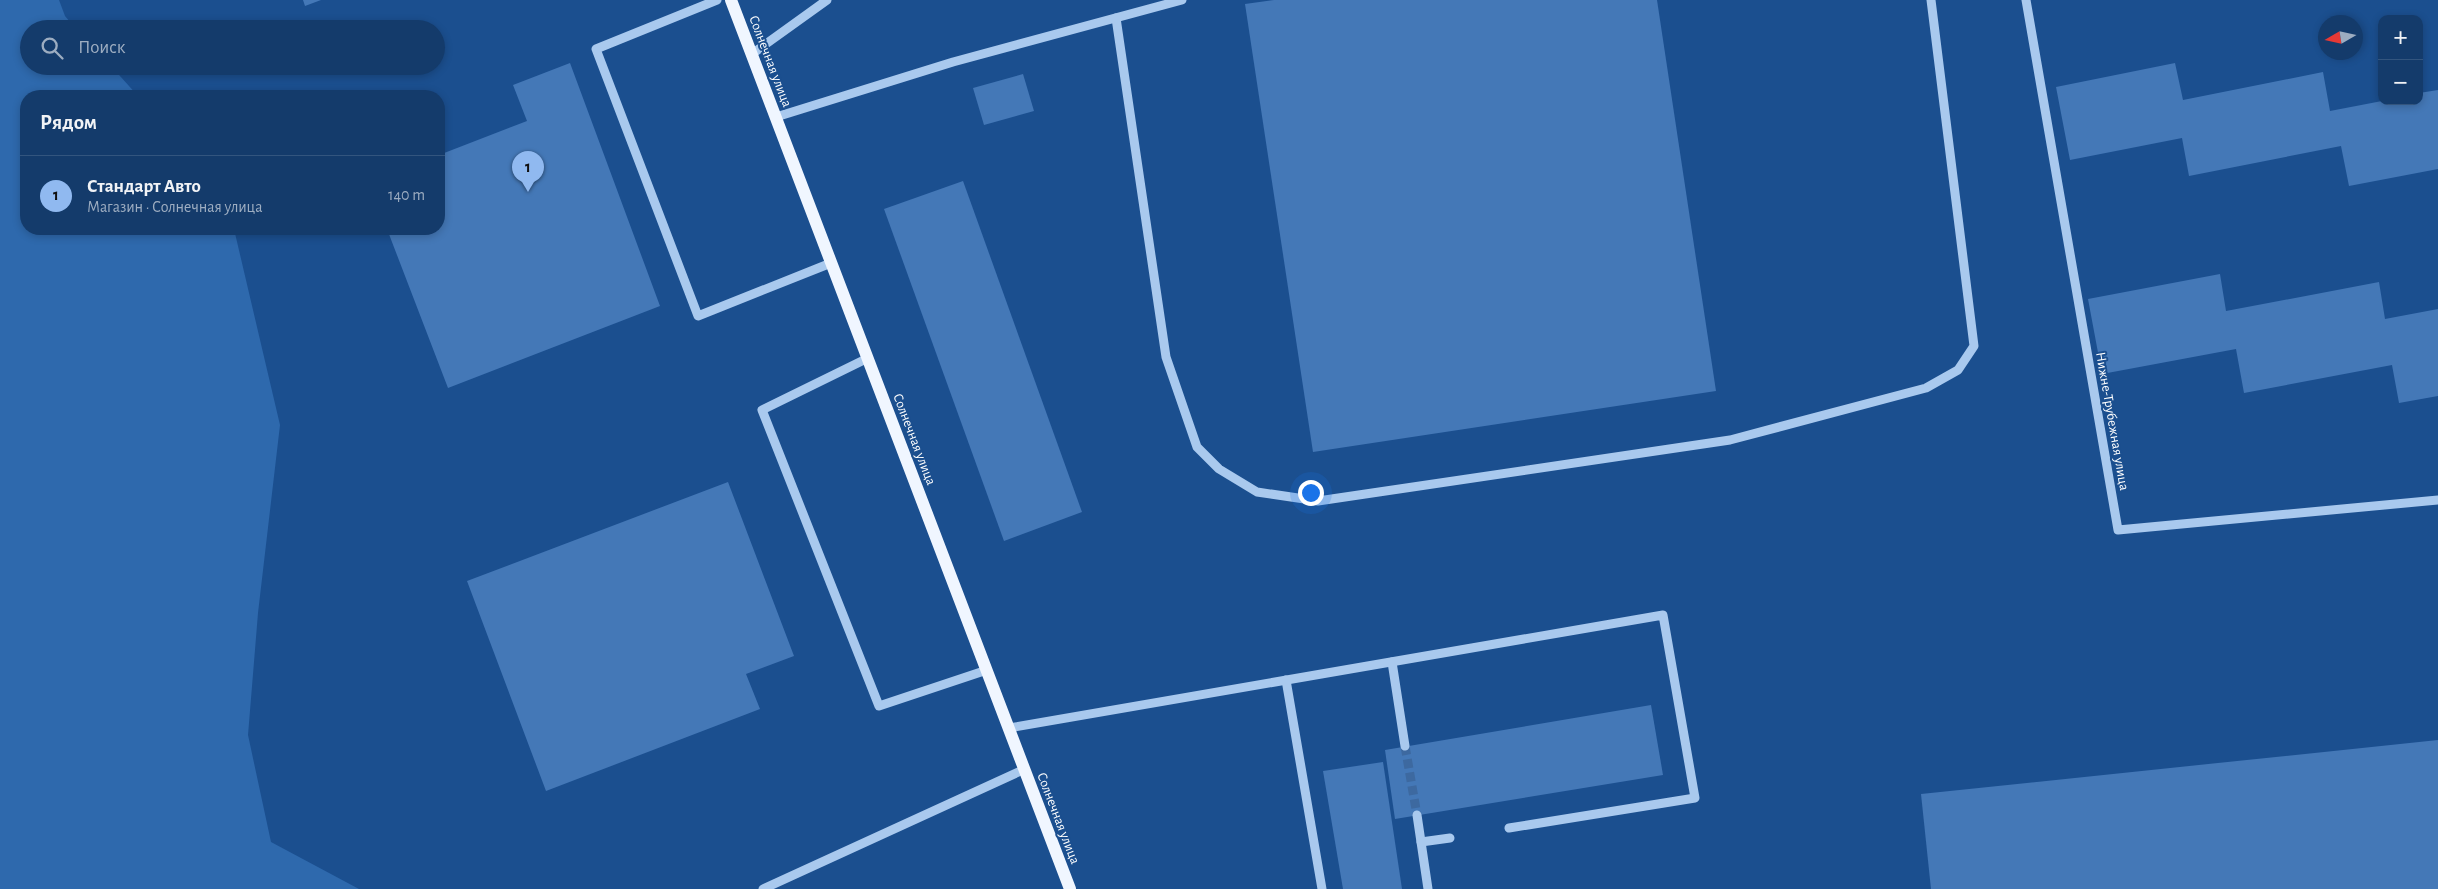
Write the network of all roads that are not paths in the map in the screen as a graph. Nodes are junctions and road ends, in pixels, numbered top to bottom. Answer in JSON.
{"nodes":[{"id":1,"x":717,"y":0,"type":"edge"},
{"id":2,"x":731,"y":0,"type":"edge"},
{"id":3,"x":826,"y":0,"type":"edge"},
{"id":4,"x":1182,"y":0,"type":"edge"},
{"id":5,"x":1930,"y":0,"type":"edge"},
{"id":6,"x":2026,"y":0,"type":"edge"},
{"id":7,"x":1116,"y":18,"type":"junction"},
{"id":8,"x":752,"y":54,"type":"junction"},
{"id":9,"x":776,"y":117,"type":"junction"},
{"id":10,"x":831,"y":263,"type":"junction"},
{"id":11,"x":868,"y":358,"type":"junction"},
{"id":12,"x":2438,"y":500,"type":"edge"},
{"id":13,"x":1392,"y":662,"type":"junction"},
{"id":14,"x":987,"y":670,"type":"junction"},
{"id":15,"x":1286,"y":680,"type":"junction"},
{"id":16,"x":1009,"y":728,"type":"junction"},
{"id":17,"x":1405,"y":746,"type":"tunnel mouth"},
{"id":18,"x":1025,"y":769,"type":"junction"},
{"id":19,"x":1416,"y":815,"type":"tunnel mouth"},
{"id":20,"x":1509,"y":828,"type":"dead end"},
{"id":21,"x":1450,"y":838,"type":"dead end"},
{"id":22,"x":1421,"y":842,"type":"junction"},
{"id":23,"x":763,"y":889,"type":"edge"},
{"id":24,"x":1070,"y":889,"type":"edge"},
{"id":25,"x":1322,"y":889,"type":"edge"},
{"id":26,"x":1428,"y":889,"type":"edge"}],
"edges":[{"from":1,"to":10,"type":"street"},
{"from":2,"to":8,"type":"main road","name":"Солнечная улица"},
{"from":3,"to":8,"type":"street"},
{"from":4,"to":7,"type":"street"},
{"from":5,"to":7,"type":"street"},
{"from":6,"to":12,"type":"street","name":"Нижне-Трубежная улица"},
{"from":7,"to":9,"type":"street"},
{"from":8,"to":9,"type":"main road","name":"Солнечная улица"},
{"from":9,"to":10,"type":"main road","name":"Солнечная улица"},
{"from":10,"to":11,"type":"main road","name":"Солнечная улица"},
{"from":11,"to":14,"type":"main road","name":"Солнечная улица"},
{"from":11,"to":14,"type":"street"},
{"from":13,"to":15,"type":"street"},
{"from":13,"to":17,"type":"street"},
{"from":13,"to":20,"type":"street"},
{"from":14,"to":16,"type":"main road","name":"Солнечная улица"},
{"from":15,"to":16,"type":"street"},
{"from":15,"to":25,"type":"street"},
{"from":16,"to":18,"type":"main road","name":"Солнечная улица"},
{"from":18,"to":23,"type":"street"},
{"from":18,"to":24,"type":"main road","name":"Солнечная улица"},
{"from":19,"to":22,"type":"street"},
{"from":21,"to":22,"type":"street"},
{"from":22,"to":26,"type":"street"}]}
